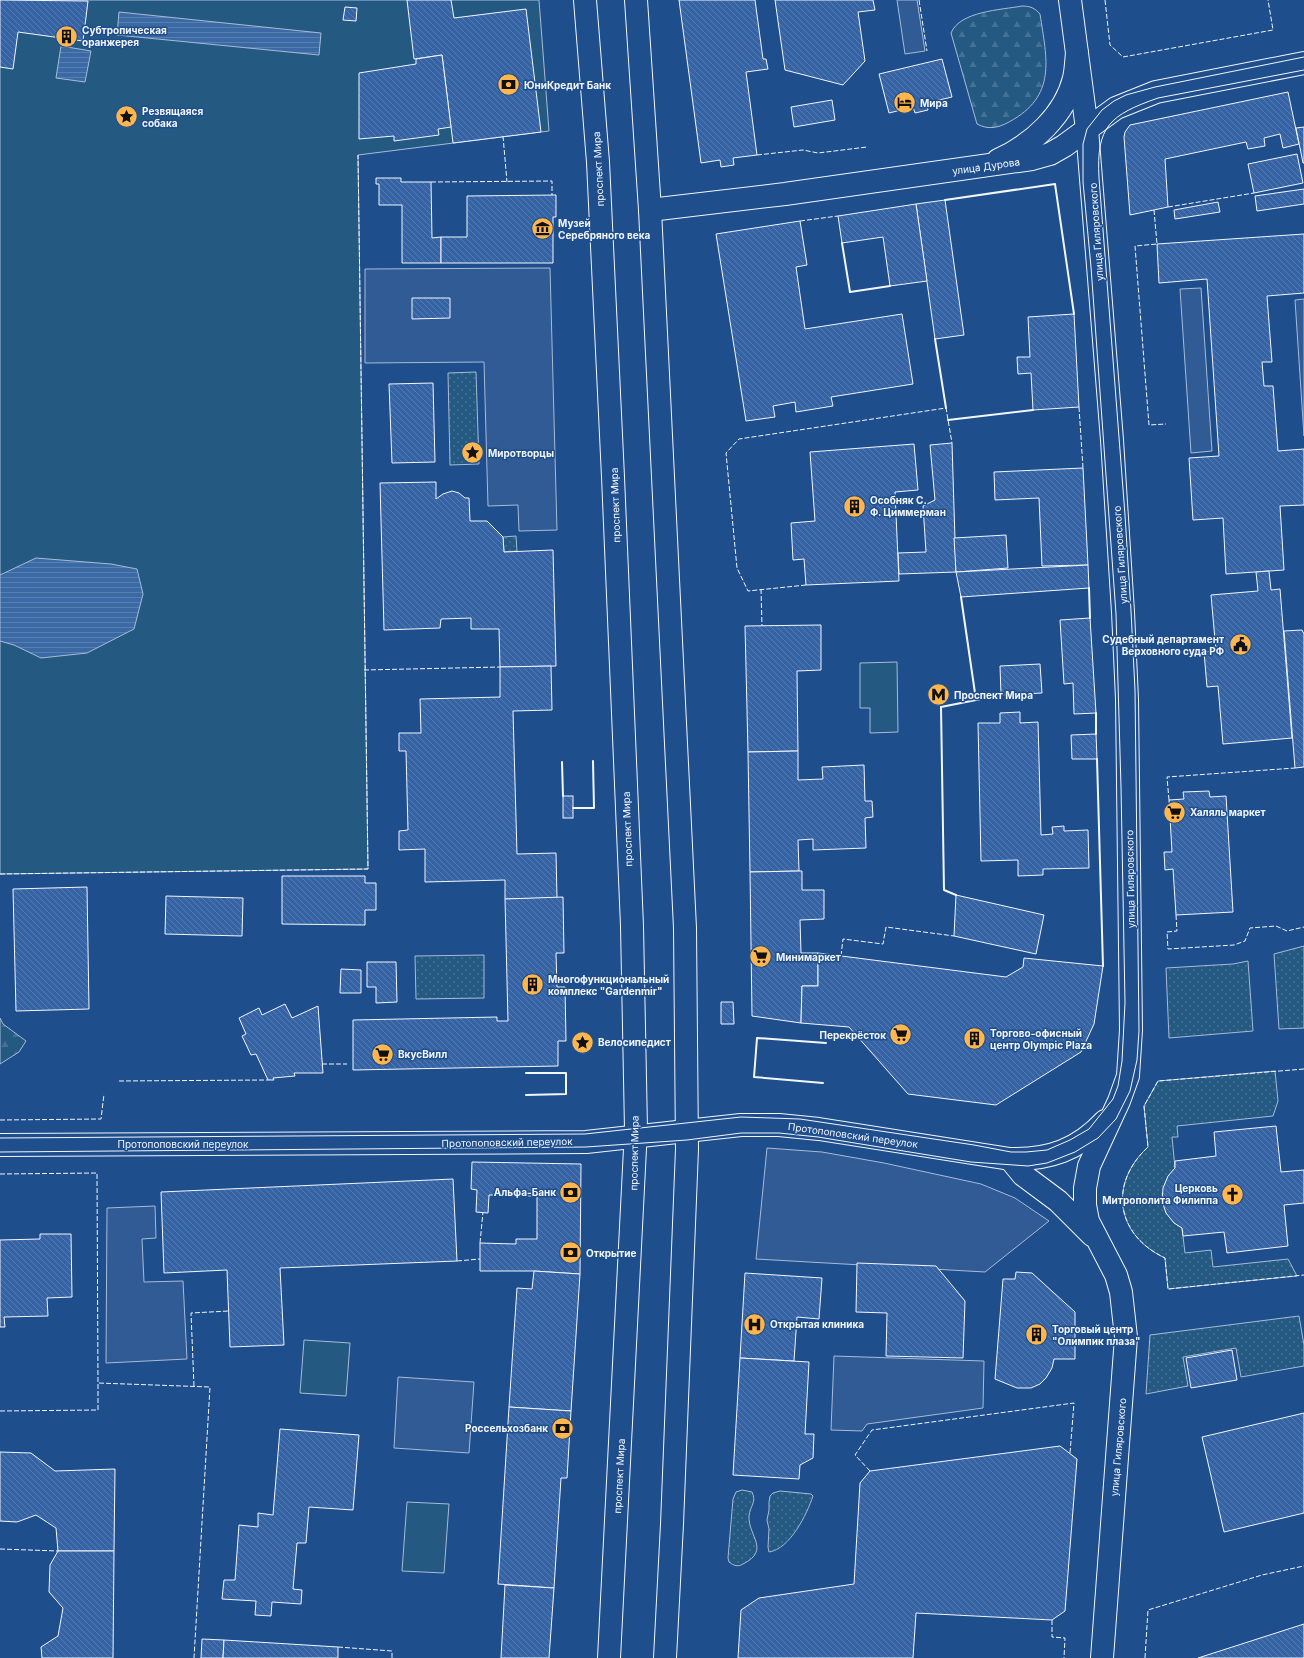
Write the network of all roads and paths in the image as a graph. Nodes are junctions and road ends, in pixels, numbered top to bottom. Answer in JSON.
{"nodes":[{"id":1,"x":585,"y":0,"type":"edge"},
{"id":2,"x":636,"y":0,"type":"edge"},
{"id":3,"x":1070,"y":0,"type":"edge"},
{"id":4,"x":1077,"y":53,"type":"junction"},
{"id":5,"x":1304,"y":63,"type":"edge"},
{"id":6,"x":1087,"y":129,"type":"junction"},
{"id":7,"x":978,"y":168,"type":"junction"},
{"id":8,"x":650,"y":210,"type":"junction"},
{"id":9,"x":1114,"y":1109,"type":"junction"},
{"id":10,"x":687,"y":1132,"type":"junction"},
{"id":11,"x":636,"y":1136,"type":"junction"},
{"id":12,"x":0,"y":1145,"type":"edge"},
{"id":13,"x":1010,"y":1159,"type":"junction"},
{"id":14,"x":1098,"y":1242,"type":"junction"},
{"id":15,"x":609,"y":1658,"type":"edge"},
{"id":16,"x":665,"y":1658,"type":"edge"},
{"id":17,"x":1102,"y":1658,"type":"edge"}],
"edges":[{"from":1,"to":11,"type":"main road","name":"проспект Мира"},
{"from":2,"to":8,"type":"main road"},
{"from":3,"to":4,"type":"main road","name":"улица Гиляровского"},
{"from":4,"to":6,"type":"main road","name":"улица Гиляровского"},
{"from":4,"to":7,"type":"main road"},
{"from":5,"to":6,"type":"main road","name":"улица Дурова"},
{"from":6,"to":7,"type":"main road","name":"улица Дурова"},
{"from":6,"to":9,"type":"main road","name":"улица Гиляровского"},
{"from":7,"to":8,"type":"main road","name":"улица Дурова"},
{"from":8,"to":10,"type":"main road"},
{"from":9,"to":13,"type":"main road","name":"улица Гиляровского"},
{"from":9,"to":14,"type":"main road","name":"улица Гиляровского"},
{"from":10,"to":11,"type":"main road","name":"Протопоповский переулок"},
{"from":10,"to":13,"type":"main road","name":"Протопоповский переулок"},
{"from":10,"to":16,"type":"main road"},
{"from":11,"to":12,"type":"main road","name":"Протопоповский переулок"},
{"from":11,"to":15,"type":"main road","name":"проспект Мира"},
{"from":13,"to":14,"type":"main road","name":"улица Гиляровского"},
{"from":14,"to":17,"type":"main road","name":"улица Гиляровского"}]}
